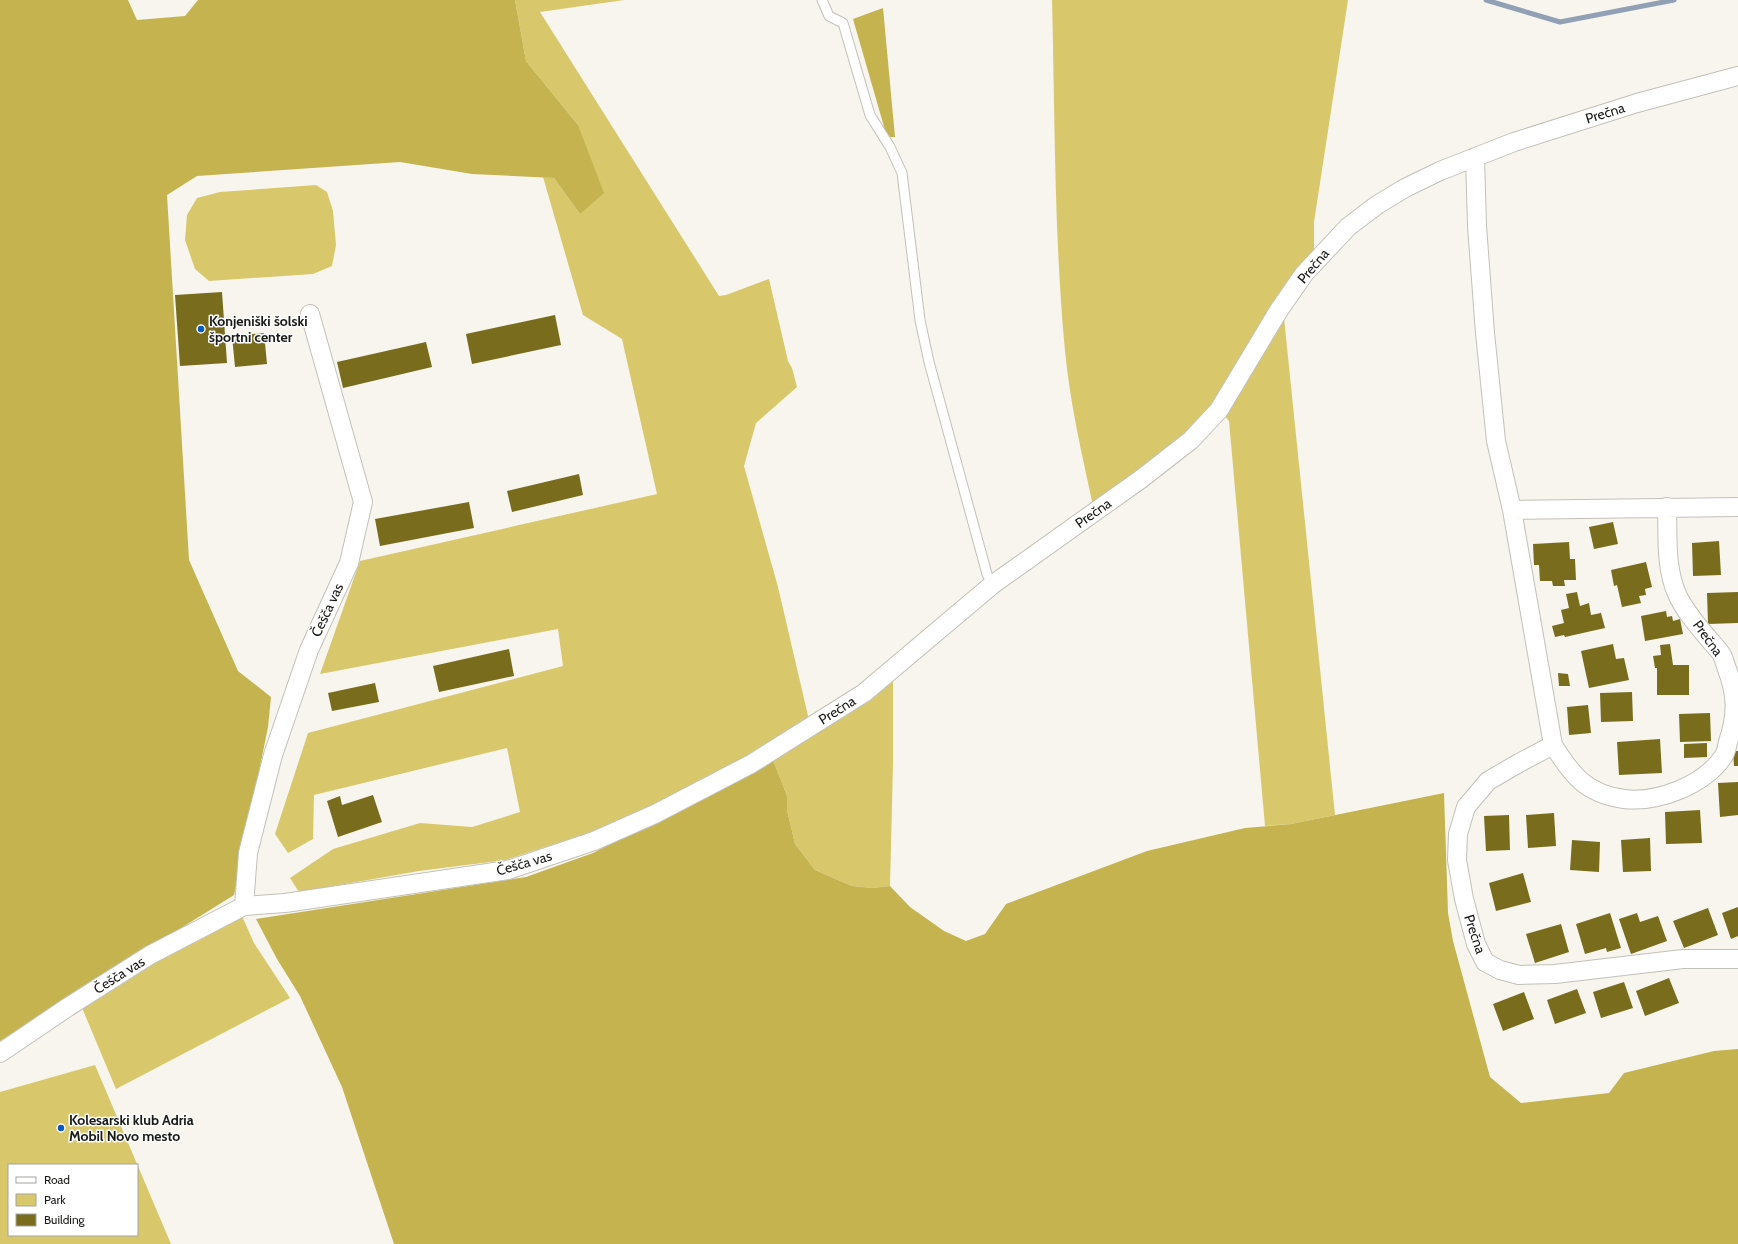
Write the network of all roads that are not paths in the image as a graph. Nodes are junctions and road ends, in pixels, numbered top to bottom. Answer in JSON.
{"nodes":[{"id":1,"x":822,"y":0,"type":"edge"},
{"id":2,"x":1738,"y":76,"type":"edge"},
{"id":3,"x":1475,"y":157,"type":"junction"},
{"id":4,"x":310,"y":314,"type":"dead end"},
{"id":5,"x":1667,"y":507,"type":"junction"},
{"id":6,"x":1738,"y":507,"type":"edge"},
{"id":7,"x":1512,"y":510,"type":"junction"},
{"id":8,"x":992,"y":585,"type":"junction"},
{"id":9,"x":1553,"y":745,"type":"junction"},
{"id":10,"x":655,"y":814,"type":"joint"},
{"id":11,"x":244,"y":906,"type":"junction"},
{"id":12,"x":1738,"y":960,"type":"edge"},
{"id":13,"x":0,"y":1052,"type":"edge"}],
"edges":[{"from":1,"to":8,"type":"lane"},
{"from":2,"to":3,"type":"street","name":"Prečna"},
{"from":3,"to":7,"type":"street","name":"Prečna"},
{"from":3,"to":8,"type":"street","name":"Prečna"},
{"from":4,"to":11,"type":"street","name":"Češča vas"},
{"from":5,"to":6,"type":"street"},
{"from":5,"to":7,"type":"street"},
{"from":5,"to":9,"type":"street","name":"Prečna"},
{"from":7,"to":9,"type":"street","name":"Prečna"},
{"from":8,"to":10,"type":"street","name":"Prečna"},
{"from":9,"to":12,"type":"street","name":"Prečna"},
{"from":10,"to":11,"type":"street","name":"Češča vas"},
{"from":11,"to":13,"type":"street","name":"Češča vas"}]}
